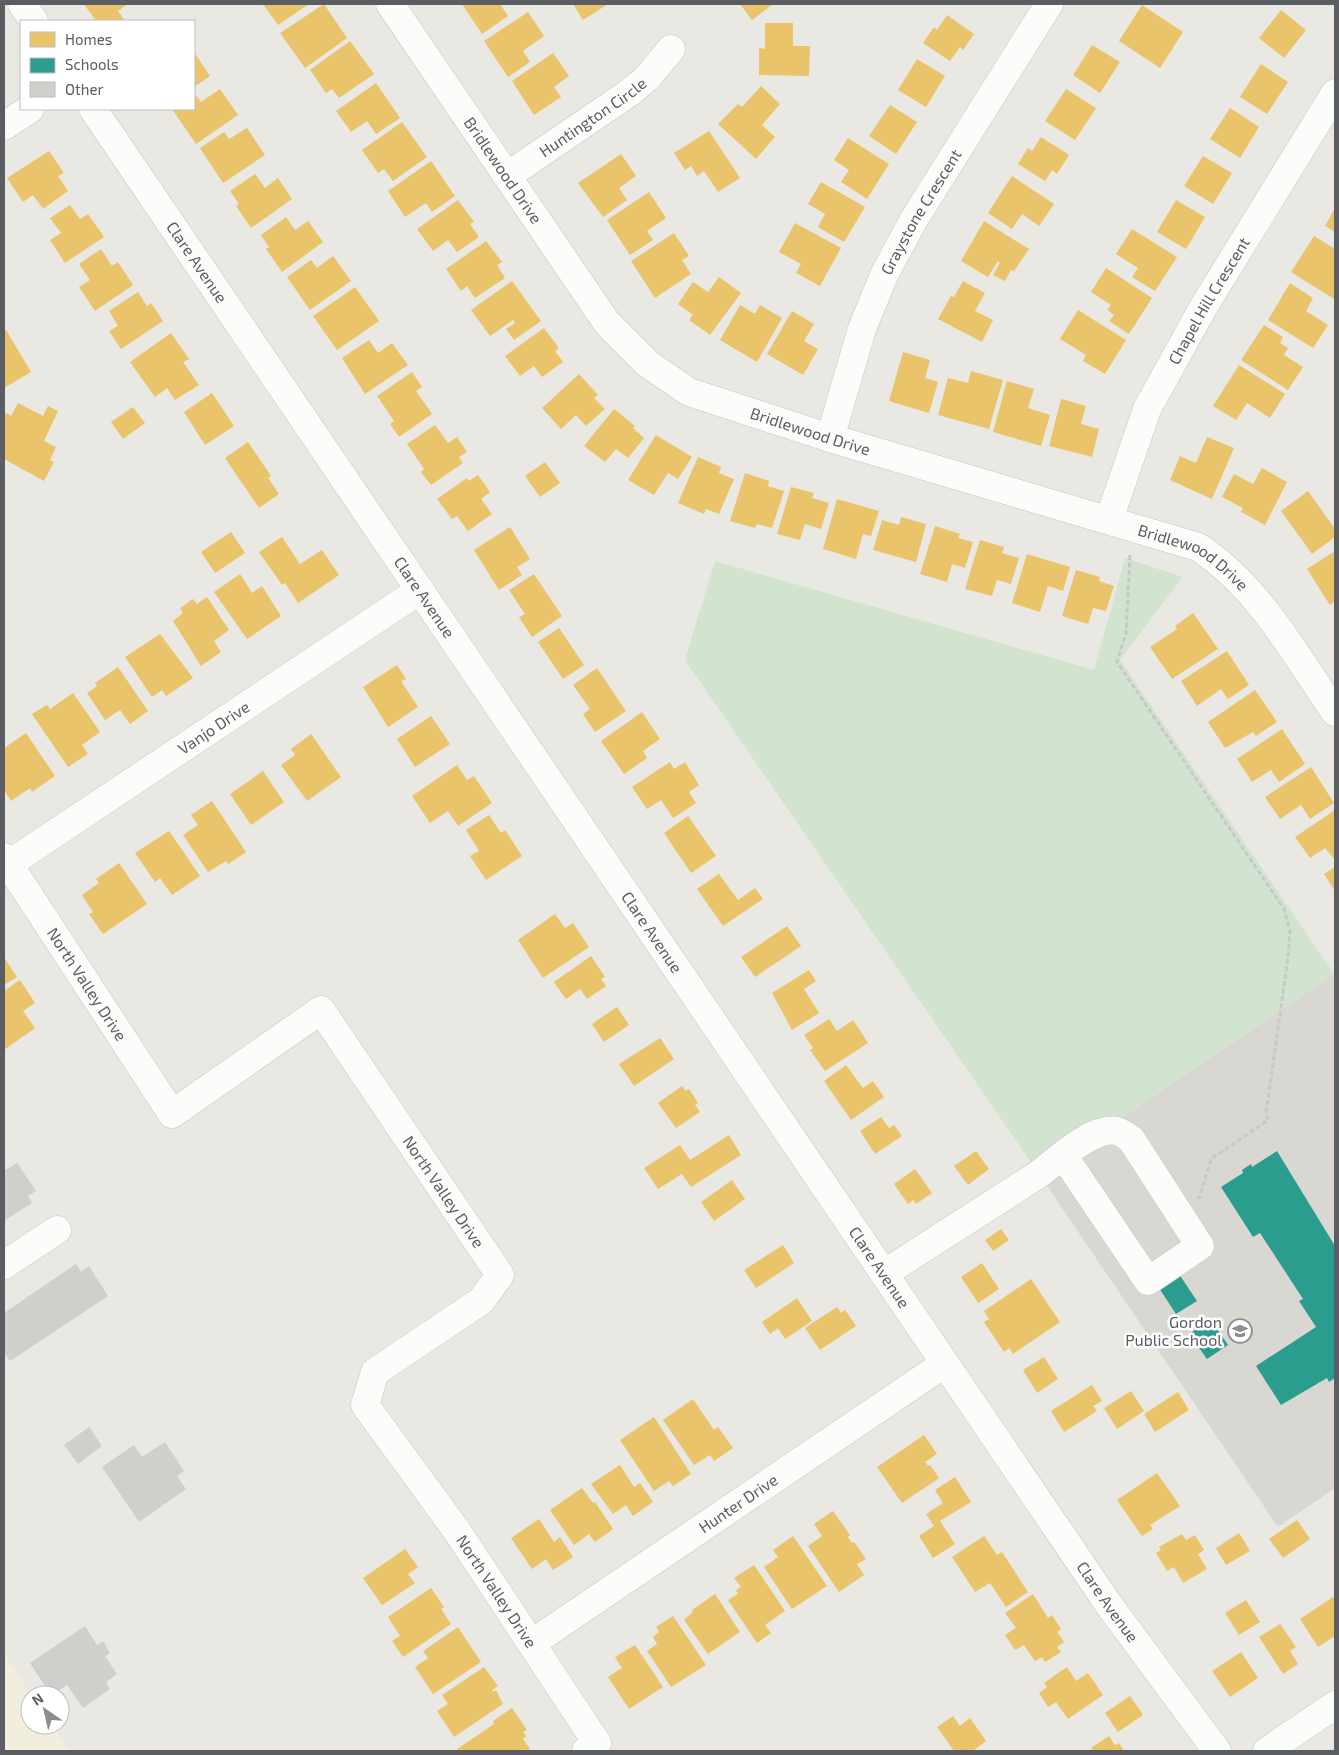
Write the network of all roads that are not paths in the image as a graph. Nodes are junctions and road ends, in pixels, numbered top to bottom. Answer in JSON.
{"nodes":[{"id":1,"x":22,"y":4,"type":"edge"},
{"id":2,"x":390,"y":4,"type":"edge"},
{"id":3,"x":1049,"y":4,"type":"edge"},
{"id":4,"x":33,"y":20,"type":"edge"},
{"id":5,"x":672,"y":49,"type":"dead end"},
{"id":6,"x":1335,"y":93,"type":"edge"},
{"id":7,"x":28,"y":110,"type":"edge"},
{"id":8,"x":94,"y":110,"type":"edge"},
{"id":9,"x":4,"y":126,"type":"edge"},
{"id":10,"x":507,"y":176,"type":"junction"},
{"id":11,"x":830,"y":438,"type":"junction"},
{"id":12,"x":1109,"y":520,"type":"junction"},
{"id":13,"x":420,"y":590,"type":"junction"},
{"id":14,"x":1335,"y":712,"type":"edge"},
{"id":15,"x":6,"y":861,"type":"edge"},
{"id":16,"x":1062,"y":1156,"type":"junction"},
{"id":17,"x":57,"y":1230,"type":"dead end"},
{"id":18,"x":4,"y":1265,"type":"edge"},
{"id":19,"x":885,"y":1273,"type":"junction"},
{"id":20,"x":944,"y":1364,"type":"junction"},
{"id":21,"x":532,"y":1643,"type":"junction"},
{"id":22,"x":1335,"y":1705,"type":"edge"},
{"id":23,"x":592,"y":1747,"type":"edge"},
{"id":24,"x":1217,"y":1751,"type":"edge"},
{"id":25,"x":1267,"y":1751,"type":"edge"}],
"edges":[{"from":1,"to":4,"type":"street"},
{"from":2,"to":10,"type":"street","name":"Bridlewood Drive"},
{"from":3,"to":11,"type":"street","name":"Graystone Crescent"},
{"from":5,"to":10,"type":"street","name":"Huntington Circle"},
{"from":6,"to":12,"type":"street","name":"Chapel Hill Crescent"},
{"from":7,"to":9,"type":"street"},
{"from":8,"to":13,"type":"street","name":"Clare Avenue"},
{"from":10,"to":11,"type":"street","name":"Bridlewood Drive"},
{"from":11,"to":12,"type":"street","name":"Bridlewood Drive"},
{"from":12,"to":14,"type":"street","name":"Bridlewood Drive"},
{"from":13,"to":15,"type":"street","name":"Vanjo Drive"},
{"from":13,"to":19,"type":"street","name":"Clare Avenue"},
{"from":15,"to":21,"type":"street","name":"North Valley Drive"},
{"from":16,"to":16,"type":"street"},
{"from":16,"to":19,"type":"street"},
{"from":17,"to":18,"type":"street"},
{"from":19,"to":20,"type":"street","name":"Clare Avenue"},
{"from":20,"to":21,"type":"street","name":"Hunter Drive"},
{"from":20,"to":24,"type":"street","name":"Clare Avenue"},
{"from":21,"to":23,"type":"street","name":"North Valley Drive"},
{"from":22,"to":25,"type":"street"}]}
